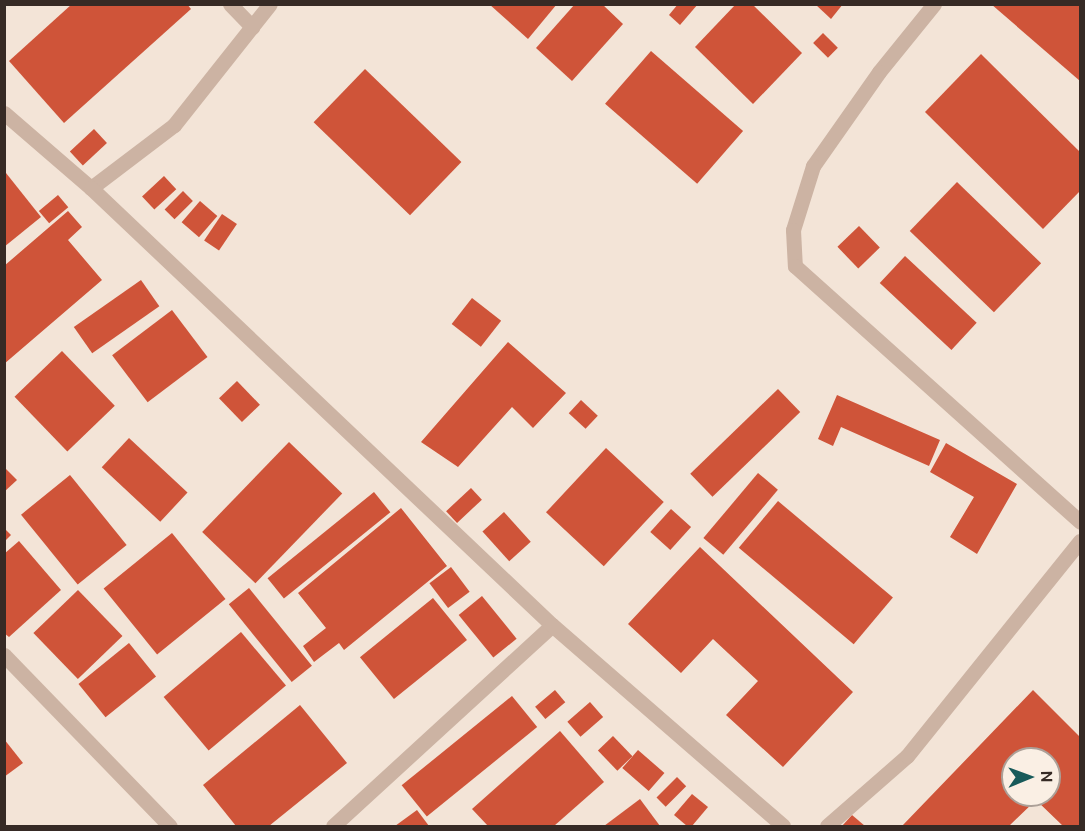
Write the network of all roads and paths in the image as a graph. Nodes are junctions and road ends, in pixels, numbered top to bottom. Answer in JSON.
{"nodes":[{"id":1,"x":230,"y":4,"type":"edge"},
{"id":2,"x":270,"y":4,"type":"edge"},
{"id":3,"x":934,"y":4,"type":"edge"},
{"id":4,"x":252,"y":27,"type":"junction"},
{"id":5,"x":4,"y":113,"type":"edge"},
{"id":6,"x":91,"y":188,"type":"junction"},
{"id":7,"x":1080,"y":522,"type":"edge"},
{"id":8,"x":1080,"y":541,"type":"edge"},
{"id":9,"x":552,"y":625,"type":"junction"},
{"id":10,"x":4,"y":655,"type":"edge"},
{"id":11,"x":170,"y":826,"type":"edge"},
{"id":12,"x":333,"y":826,"type":"edge"},
{"id":13,"x":783,"y":826,"type":"edge"},
{"id":14,"x":827,"y":826,"type":"edge"}],
"edges":[{"from":1,"to":4,"type":"street"},
{"from":2,"to":4,"type":"street"},
{"from":3,"to":7,"type":"street"},
{"from":4,"to":6,"type":"street"},
{"from":5,"to":6,"type":"street"},
{"from":6,"to":9,"type":"street"},
{"from":8,"to":14,"type":"street"},
{"from":9,"to":12,"type":"street"},
{"from":9,"to":13,"type":"street"},
{"from":10,"to":11,"type":"street"}]}
